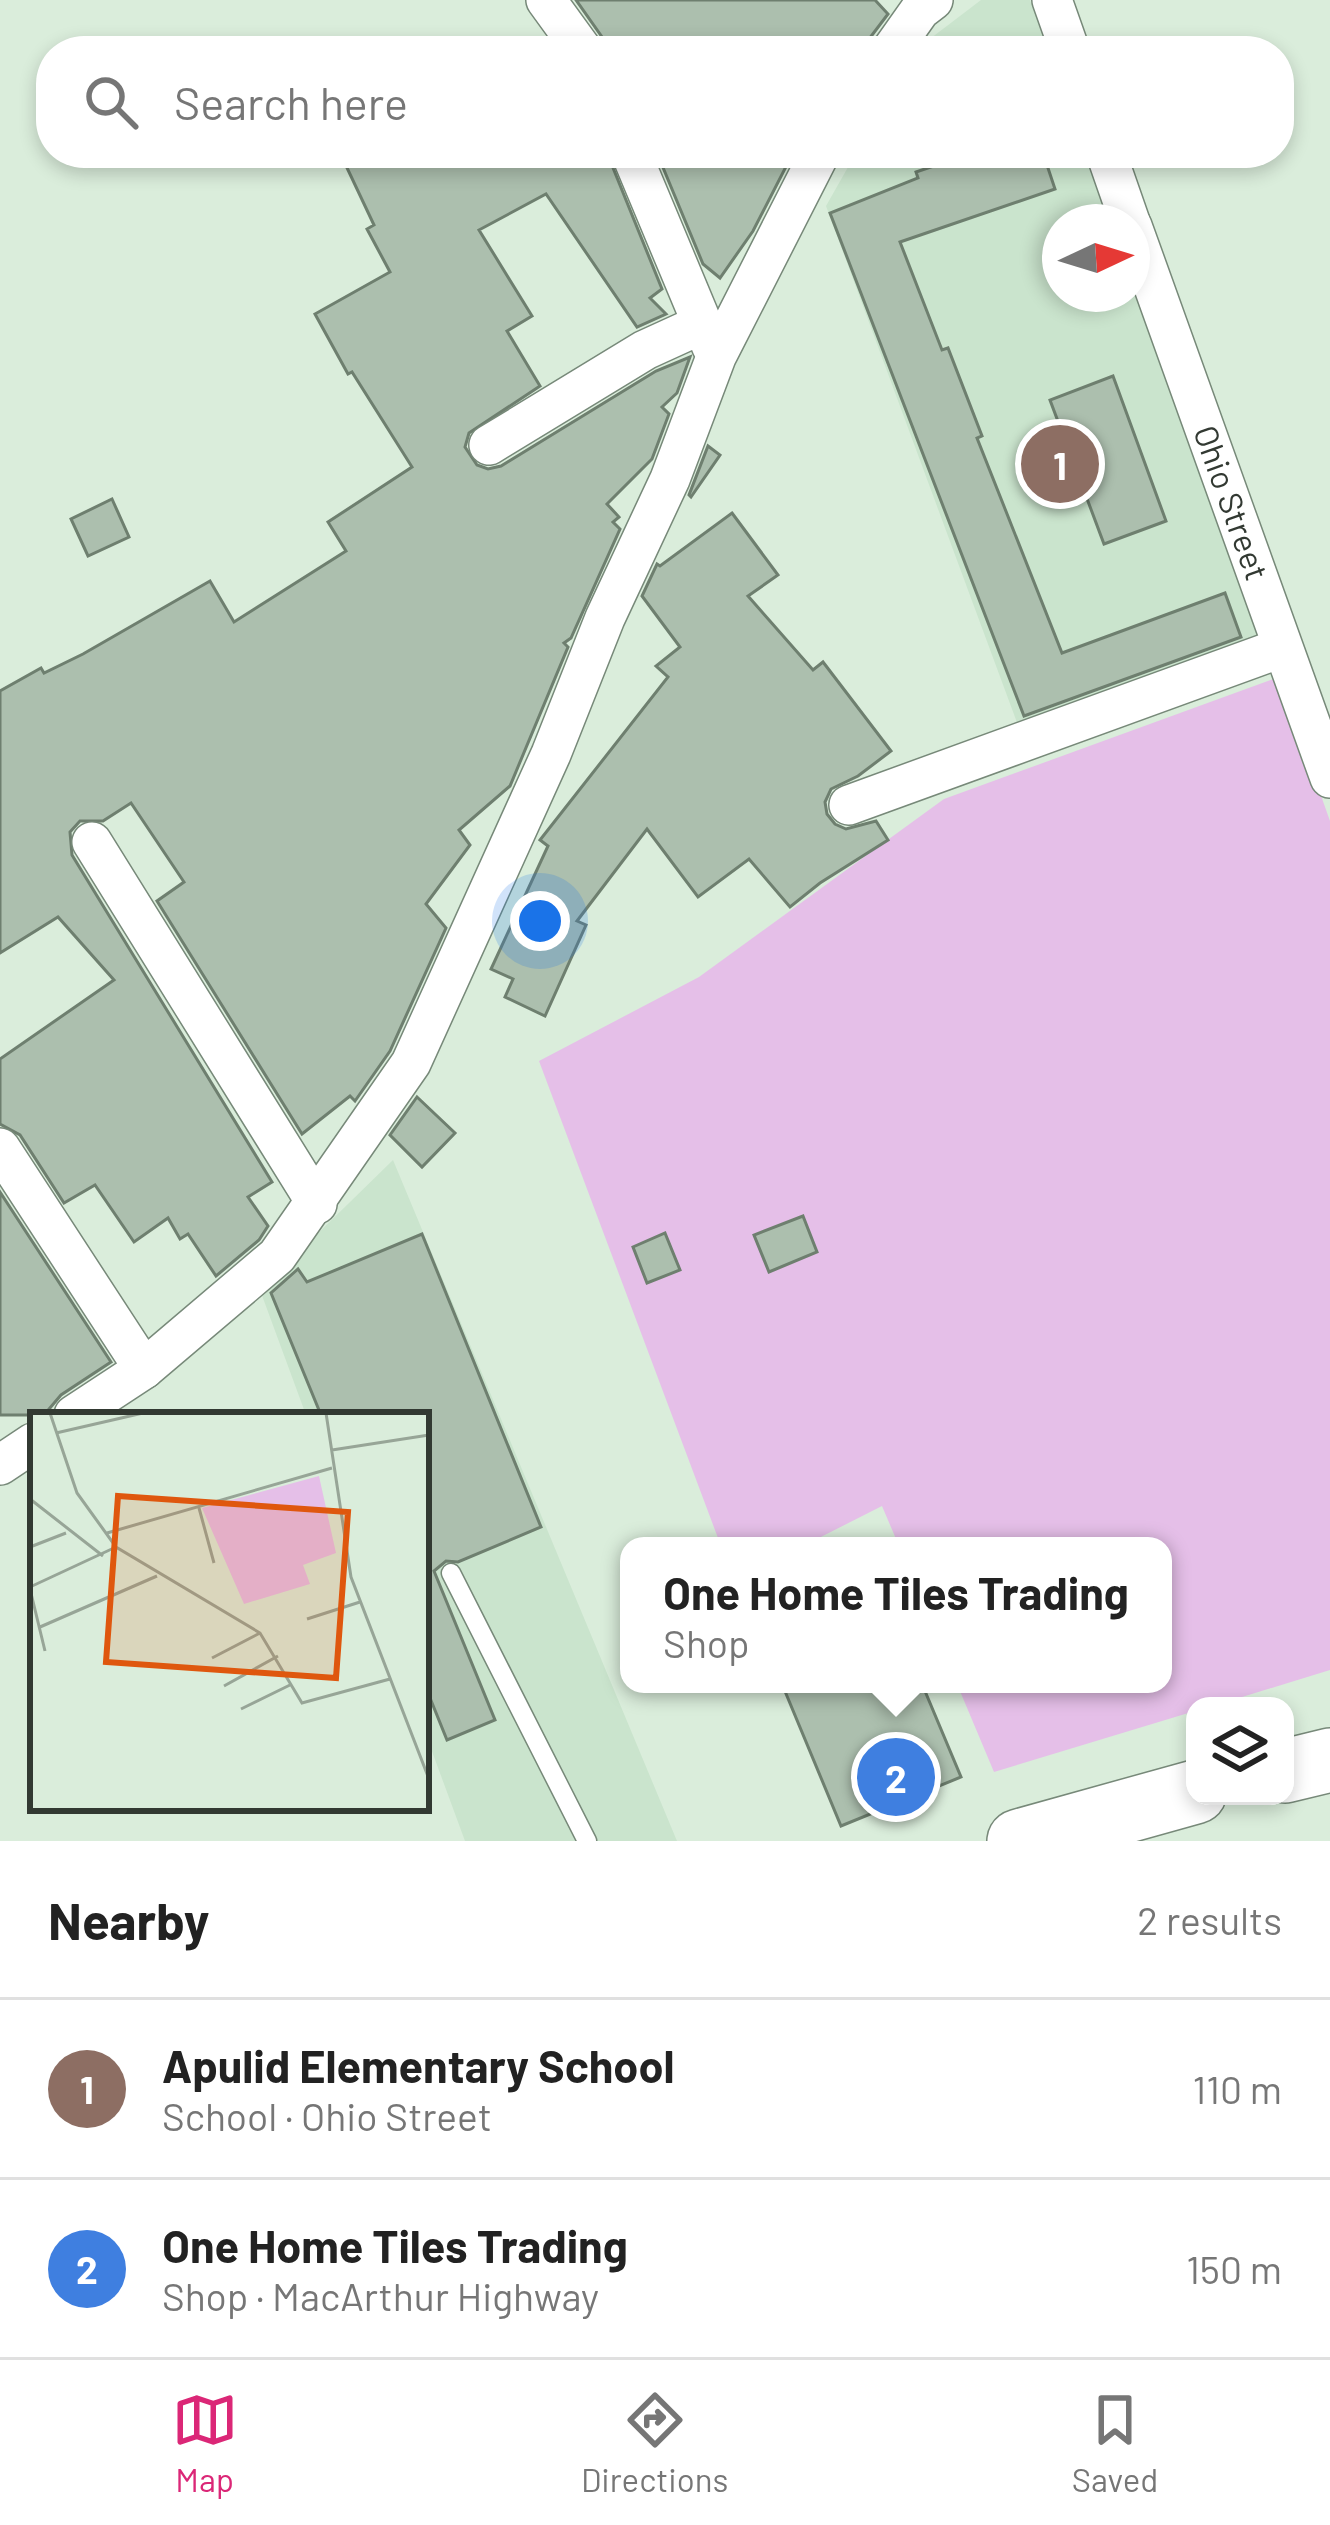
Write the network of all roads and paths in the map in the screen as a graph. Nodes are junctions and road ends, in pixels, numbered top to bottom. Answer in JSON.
{"nodes":[{"id":1,"x":546,"y":0,"type":"edge"},
{"id":2,"x":1052,"y":0,"type":"edge"},
{"id":3,"x":921,"y":3,"type":"edge"},
{"id":4,"x":572,"y":36,"type":"edge"},
{"id":5,"x":900,"y":36,"type":"edge"},
{"id":6,"x":1065,"y":36,"type":"edge"},
{"id":7,"x":637,"y":168,"type":"edge"},
{"id":8,"x":811,"y":168,"type":"edge"},
{"id":9,"x":1111,"y":168,"type":"edge"},
{"id":10,"x":1124,"y":204,"type":"edge"},
{"id":11,"x":1150,"y":278,"type":"edge"},
{"id":12,"x":709,"y":341,"type":"junction"},
{"id":13,"x":489,"y":445,"type":"dead end"},
{"id":14,"x":1281,"y":648,"type":"junction"},
{"id":15,"x":1330,"y":778,"type":"edge"},
{"id":16,"x":849,"y":806,"type":"dead end"},
{"id":17,"x":92,"y":842,"type":"dead end"},
{"id":18,"x":0,"y":1148,"type":"edge"},
{"id":19,"x":316,"y":1204,"type":"junction"},
{"id":20,"x":144,"y":1369,"type":"junction"},
{"id":21,"x":79,"y":1412,"type":"edge"},
{"id":22,"x":30,"y":1445,"type":"edge"},
{"id":23,"x":0,"y":1465,"type":"edge"},
{"id":24,"x":451,"y":1573,"type":"dead end"},
{"id":25,"x":1330,"y":1760,"type":"edge"},
{"id":26,"x":1294,"y":1769,"type":"edge"},
{"id":27,"x":1186,"y":1795,"type":"edge"},
{"id":28,"x":586,"y":1841,"type":"edge"},
{"id":29,"x":1019,"y":1841,"type":"edge"}],
"edges":[{"from":1,"to":4,"type":"street"},
{"from":2,"to":6,"type":"street"},
{"from":3,"to":5,"type":"street"},
{"from":7,"to":12,"type":"street"},
{"from":8,"to":12,"type":"street"},
{"from":9,"to":10,"type":"street","name":"Ohio Street"},
{"from":11,"to":14,"type":"street","name":"Ohio Street"},
{"from":12,"to":13,"type":"street"},
{"from":12,"to":19,"type":"street"},
{"from":14,"to":15,"type":"street","name":"Ohio Street"},
{"from":14,"to":16,"type":"street"},
{"from":17,"to":19,"type":"street"},
{"from":18,"to":20,"type":"street"},
{"from":19,"to":20,"type":"street"},
{"from":20,"to":21,"type":"street"},
{"from":22,"to":23,"type":"street"},
{"from":24,"to":28,"type":"lane"},
{"from":25,"to":26,"type":"highway"},
{"from":27,"to":29,"type":"highway"}]}
